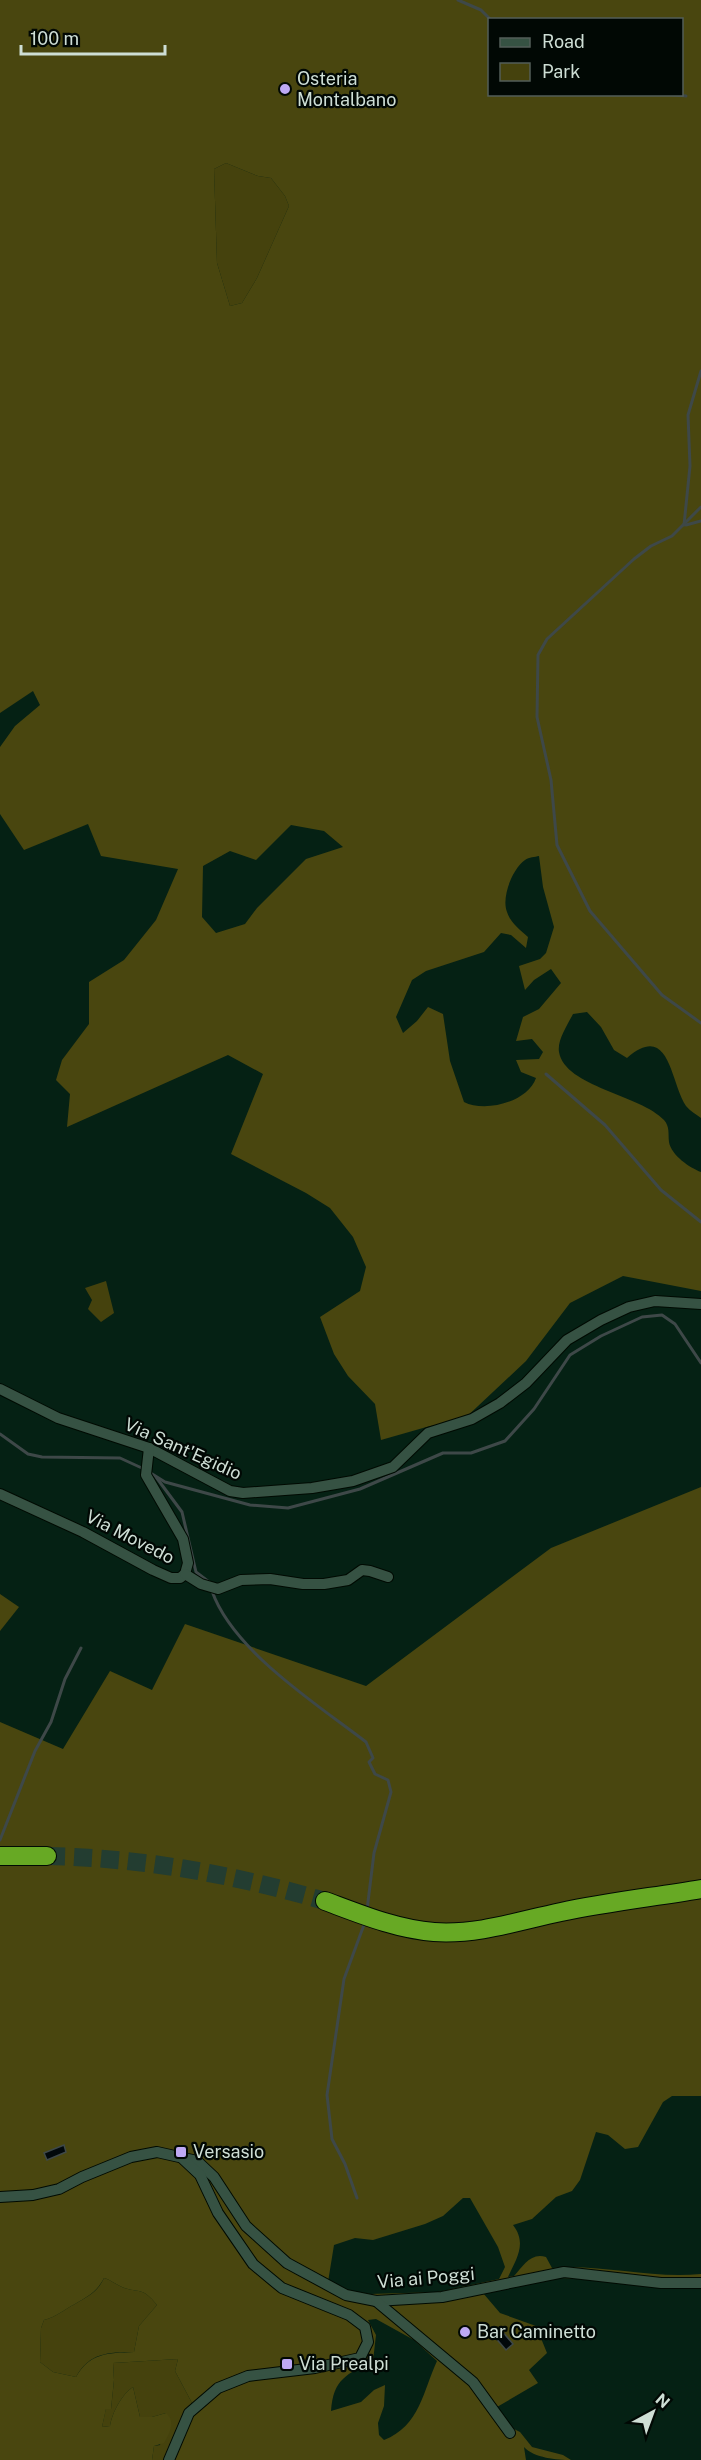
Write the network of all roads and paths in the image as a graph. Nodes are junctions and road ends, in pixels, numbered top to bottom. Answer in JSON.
{"nodes":[{"id":1,"x":701,"y":1304,"type":"edge"},
{"id":2,"x":2,"y":1394,"type":"edge"},
{"id":3,"x":149,"y":1448,"type":"junction"},
{"id":4,"x":0,"y":1494,"type":"edge"},
{"id":5,"x":185,"y":1574,"type":"junction"},
{"id":6,"x":388,"y":1577,"type":"dead end"},
{"id":7,"x":0,"y":1856,"type":"edge"},
{"id":8,"x":47,"y":1856,"type":"tunnel mouth"},
{"id":9,"x":701,"y":1889,"type":"edge"},
{"id":10,"x":325,"y":1901,"type":"tunnel mouth"},
{"id":11,"x":183,"y":2159,"type":"junction"},
{"id":12,"x":0,"y":2197,"type":"edge"},
{"id":13,"x":701,"y":2283,"type":"edge"},
{"id":14,"x":376,"y":2301,"type":"junction"},
{"id":15,"x":510,"y":2433,"type":"dead end"},
{"id":16,"x":169,"y":2460,"type":"edge"}],
"edges":[{"from":1,"to":3,"type":"street","name":"Via Sant'Egidio"},
{"from":2,"to":3,"type":"street","name":"Via Sant'Egidio"},
{"from":3,"to":5,"type":"street","name":"Via Movedo"},
{"from":4,"to":5,"type":"street","name":"Via Movedo"},
{"from":5,"to":6,"type":"street"},
{"from":7,"to":8,"type":"highway"},
{"from":9,"to":10,"type":"highway"},
{"from":11,"to":12,"type":"street","name":"Via ai Poggi"},
{"from":11,"to":14,"type":"street","name":"Via ai Poggi"},
{"from":11,"to":16,"type":"street"},
{"from":13,"to":14,"type":"street","name":"Via ai Poggi"},
{"from":14,"to":15,"type":"street"}]}
